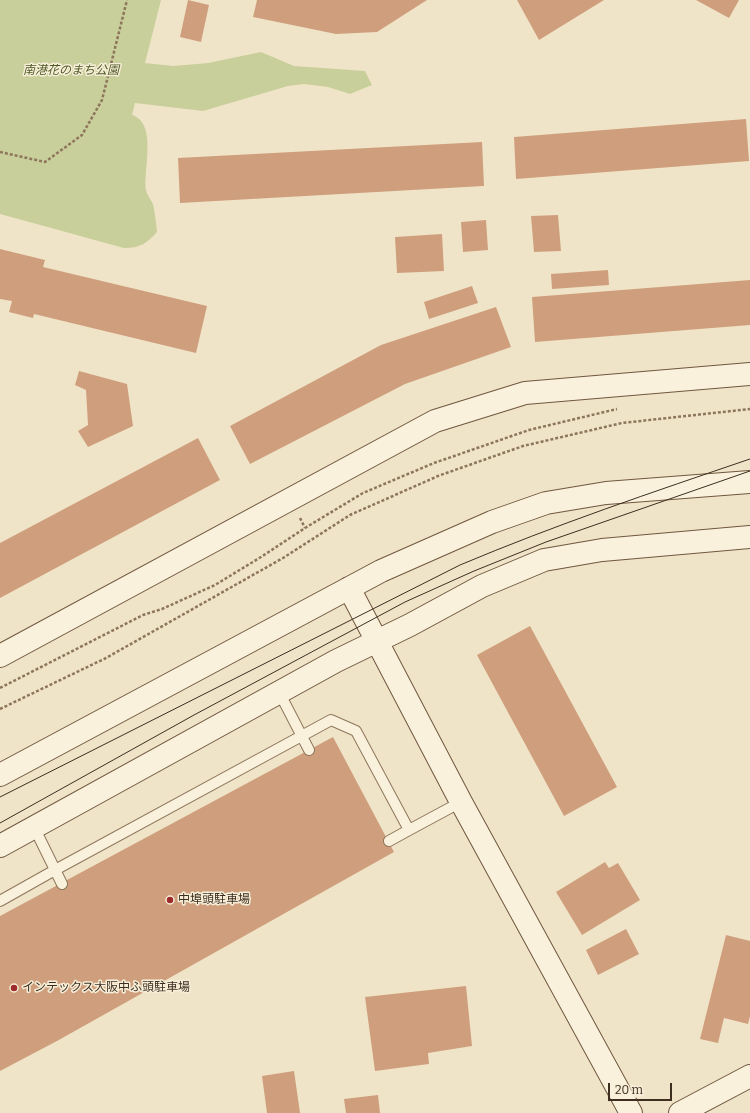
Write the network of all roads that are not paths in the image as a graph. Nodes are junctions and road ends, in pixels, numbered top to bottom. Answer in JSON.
{"nodes":[{"id":1,"x":750,"y":374,"type":"edge"},
{"id":2,"x":750,"y":482,"type":"edge"},
{"id":3,"x":750,"y":537,"type":"edge"},
{"id":4,"x":349,"y":588,"type":"junction"},
{"id":5,"x":377,"y":642,"type":"junction"},
{"id":6,"x":0,"y":656,"type":"edge"},
{"id":7,"x":279,"y":692,"type":"junction"},
{"id":8,"x":301,"y":736,"type":"junction"},
{"id":9,"x":309,"y":750,"type":"dead end"},
{"id":10,"x":0,"y":775,"type":"edge"},
{"id":11,"x":461,"y":802,"type":"junction"},
{"id":12,"x":34,"y":827,"type":"junction"},
{"id":13,"x":409,"y":830,"type":"junction"},
{"id":14,"x":388,"y":841,"type":"dead end"},
{"id":15,"x":0,"y":846,"type":"edge"},
{"id":16,"x":55,"y":870,"type":"junction"},
{"id":17,"x":62,"y":884,"type":"dead end"},
{"id":18,"x":0,"y":901,"type":"edge"},
{"id":19,"x":750,"y":1076,"type":"edge"},
{"id":20,"x":631,"y":1113,"type":"edge"},
{"id":21,"x":680,"y":1113,"type":"edge"}],
"edges":[{"from":1,"to":6,"type":"street"},
{"from":2,"to":4,"type":"street"},
{"from":3,"to":5,"type":"street"},
{"from":4,"to":5,"type":"street"},
{"from":4,"to":10,"type":"street"},
{"from":5,"to":7,"type":"street"},
{"from":5,"to":11,"type":"street"},
{"from":7,"to":8,"type":"lane"},
{"from":7,"to":12,"type":"street"},
{"from":8,"to":9,"type":"lane"},
{"from":8,"to":13,"type":"lane"},
{"from":8,"to":16,"type":"lane"},
{"from":11,"to":13,"type":"lane"},
{"from":11,"to":20,"type":"street"},
{"from":12,"to":15,"type":"street"},
{"from":12,"to":16,"type":"lane"},
{"from":13,"to":14,"type":"lane"},
{"from":16,"to":17,"type":"lane"},
{"from":16,"to":18,"type":"lane"},
{"from":19,"to":21,"type":"street"}]}
